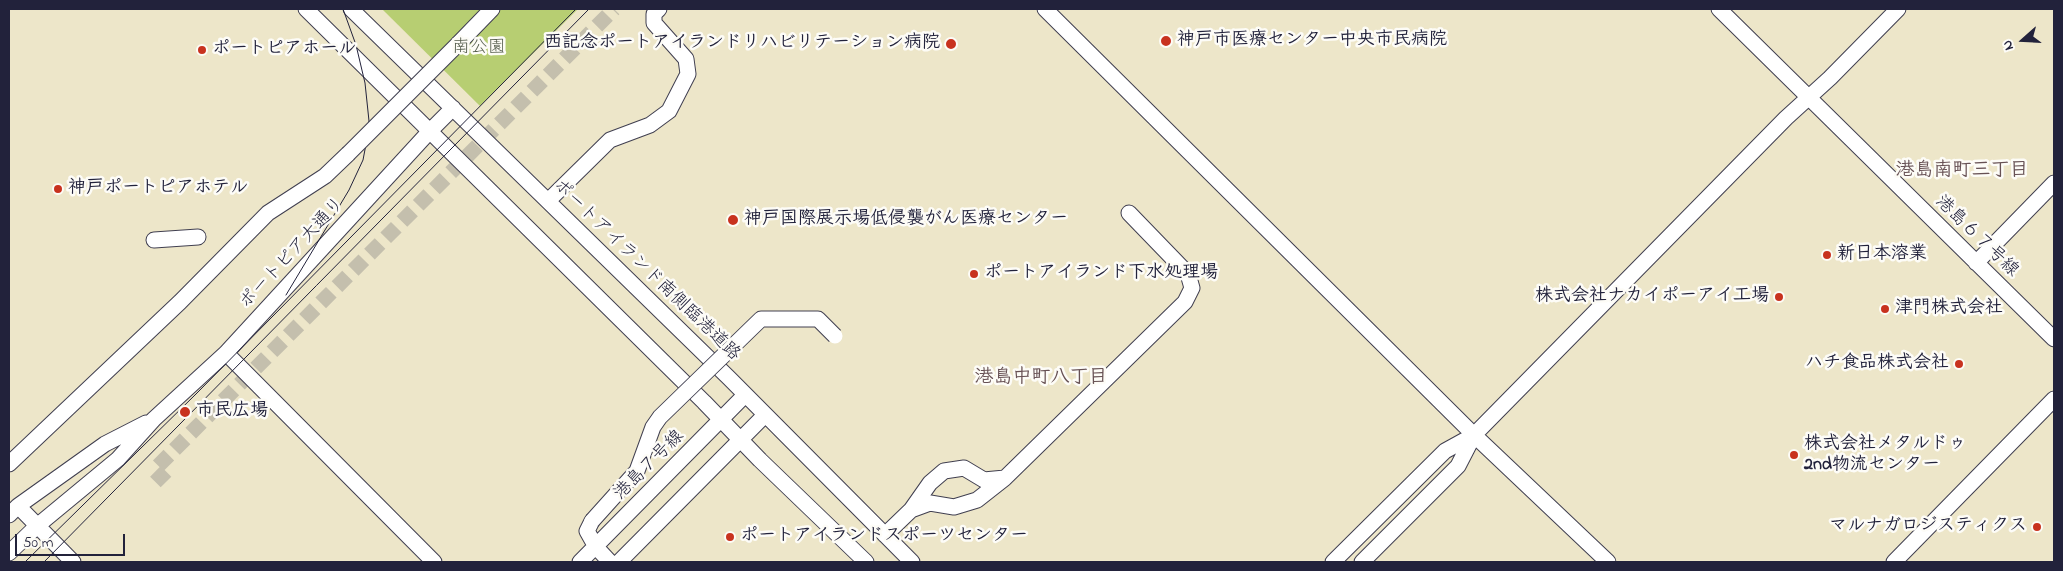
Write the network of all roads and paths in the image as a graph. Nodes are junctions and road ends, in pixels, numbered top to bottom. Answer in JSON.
{"nodes":[{"id":1,"x":306,"y":9,"type":"edge"},
{"id":2,"x":351,"y":9,"type":"edge"},
{"id":3,"x":492,"y":9,"type":"edge"},
{"id":4,"x":659,"y":9,"type":"edge"},
{"id":5,"x":1045,"y":9,"type":"edge"},
{"id":6,"x":1719,"y":9,"type":"edge"},
{"id":7,"x":1898,"y":9,"type":"edge"},
{"id":8,"x":1808,"y":98,"type":"junction"},
{"id":9,"x":453,"y":108,"type":"junction"},
{"id":10,"x":429,"y":132,"type":"junction"},
{"id":11,"x":2054,"y":183,"type":"edge"},
{"id":12,"x":548,"y":201,"type":"junction"},
{"id":13,"x":1129,"y":213,"type":"dead end"},
{"id":14,"x":198,"y":237,"type":"dead end"},
{"id":15,"x":154,"y":240,"type":"dead end"},
{"id":16,"x":1976,"y":263,"type":"junction"},
{"id":17,"x":834,"y":336,"type":"dead end"},
{"id":18,"x":2054,"y":339,"type":"edge"},
{"id":19,"x":226,"y":353,"type":"junction"},
{"id":20,"x":745,"y":395,"type":"junction"},
{"id":21,"x":2054,"y":399,"type":"edge"},
{"id":22,"x":765,"y":415,"type":"junction"},
{"id":23,"x":154,"y":419,"type":"junction"},
{"id":24,"x":722,"y":420,"type":"junction"},
{"id":25,"x":1474,"y":435,"type":"junction"},
{"id":26,"x":741,"y":440,"type":"junction"},
{"id":27,"x":9,"y":464,"type":"edge"},
{"id":28,"x":1005,"y":478,"type":"junction"},
{"id":29,"x":13,"y":510,"type":"edge"},
{"id":30,"x":911,"y":510,"type":"junction"},
{"id":31,"x":37,"y":526,"type":"junction"},
{"id":32,"x":885,"y":535,"type":"junction"},
{"id":33,"x":596,"y":547,"type":"junction"},
{"id":34,"x":9,"y":553,"type":"edge"},
{"id":35,"x":73,"y":562,"type":"edge"},
{"id":36,"x":434,"y":562,"type":"edge"},
{"id":37,"x":580,"y":562,"type":"edge"},
{"id":38,"x":610,"y":562,"type":"edge"},
{"id":39,"x":619,"y":562,"type":"edge"},
{"id":40,"x":866,"y":562,"type":"edge"},
{"id":41,"x":912,"y":562,"type":"edge"},
{"id":42,"x":1333,"y":562,"type":"edge"},
{"id":43,"x":1362,"y":562,"type":"edge"},
{"id":44,"x":1608,"y":562,"type":"edge"},
{"id":45,"x":1894,"y":562,"type":"edge"}],
"edges":[{"from":1,"to":10,"type":"street"},
{"from":2,"to":9,"type":"street","name":"ポートアイランド南側臨港道路"},
{"from":3,"to":27,"type":"street","bridge":true},
{"from":4,"to":12,"type":"street"},
{"from":5,"to":25,"type":"street"},
{"from":6,"to":8,"type":"street","name":"港島６７号線"},
{"from":7,"to":8,"type":"street"},
{"from":8,"to":16,"type":"street","name":"港島６７号線"},
{"from":8,"to":25,"type":"street"},
{"from":9,"to":10,"type":"street","name":"ポートピア大通り"},
{"from":9,"to":12,"type":"street","name":"ポートアイランド南側臨港道路"},
{"from":10,"to":19,"type":"street","name":"ポートピア大通り"},
{"from":10,"to":24,"type":"street"},
{"from":11,"to":16,"type":"street"},
{"from":12,"to":20,"type":"street","name":"ポートアイランド南側臨港道路"},
{"from":13,"to":28,"type":"street"},
{"from":14,"to":15,"type":"street"},
{"from":16,"to":18,"type":"street","name":"港島６７号線"},
{"from":17,"to":33,"type":"street","bridge":true},
{"from":19,"to":23,"type":"street","name":"ポートピア大通り"},
{"from":19,"to":36,"type":"street"},
{"from":20,"to":22,"type":"street","name":"ポートアイランド南側臨港道路"},
{"from":20,"to":24,"type":"street","name":"港島７号線"},
{"from":21,"to":45,"type":"street"},
{"from":22,"to":26,"type":"street"},
{"from":22,"to":32,"type":"street","name":"ポートアイランド南側臨港道路"},
{"from":23,"to":29,"type":"street","name":"ポートピア大通り"},
{"from":23,"to":31,"type":"street","name":"ポートピア大通り"},
{"from":24,"to":26,"type":"street"},
{"from":24,"to":33,"type":"street","name":"港島７号線"},
{"from":25,"to":42,"type":"street"},
{"from":25,"to":43,"type":"street"},
{"from":25,"to":44,"type":"street"},
{"from":26,"to":39,"type":"street"},
{"from":26,"to":40,"type":"street"},
{"from":28,"to":30,"type":"street"},
{"from":28,"to":30,"type":"street"},
{"from":29,"to":31,"type":"street"},
{"from":30,"to":32,"type":"street"},
{"from":31,"to":34,"type":"street","name":"ポートピア大通り"},
{"from":31,"to":35,"type":"street"},
{"from":32,"to":41,"type":"street","name":"ポートアイランド南側臨港道路"},
{"from":33,"to":37,"type":"street","name":"港島７号線"},
{"from":33,"to":38,"type":"street"}]}
